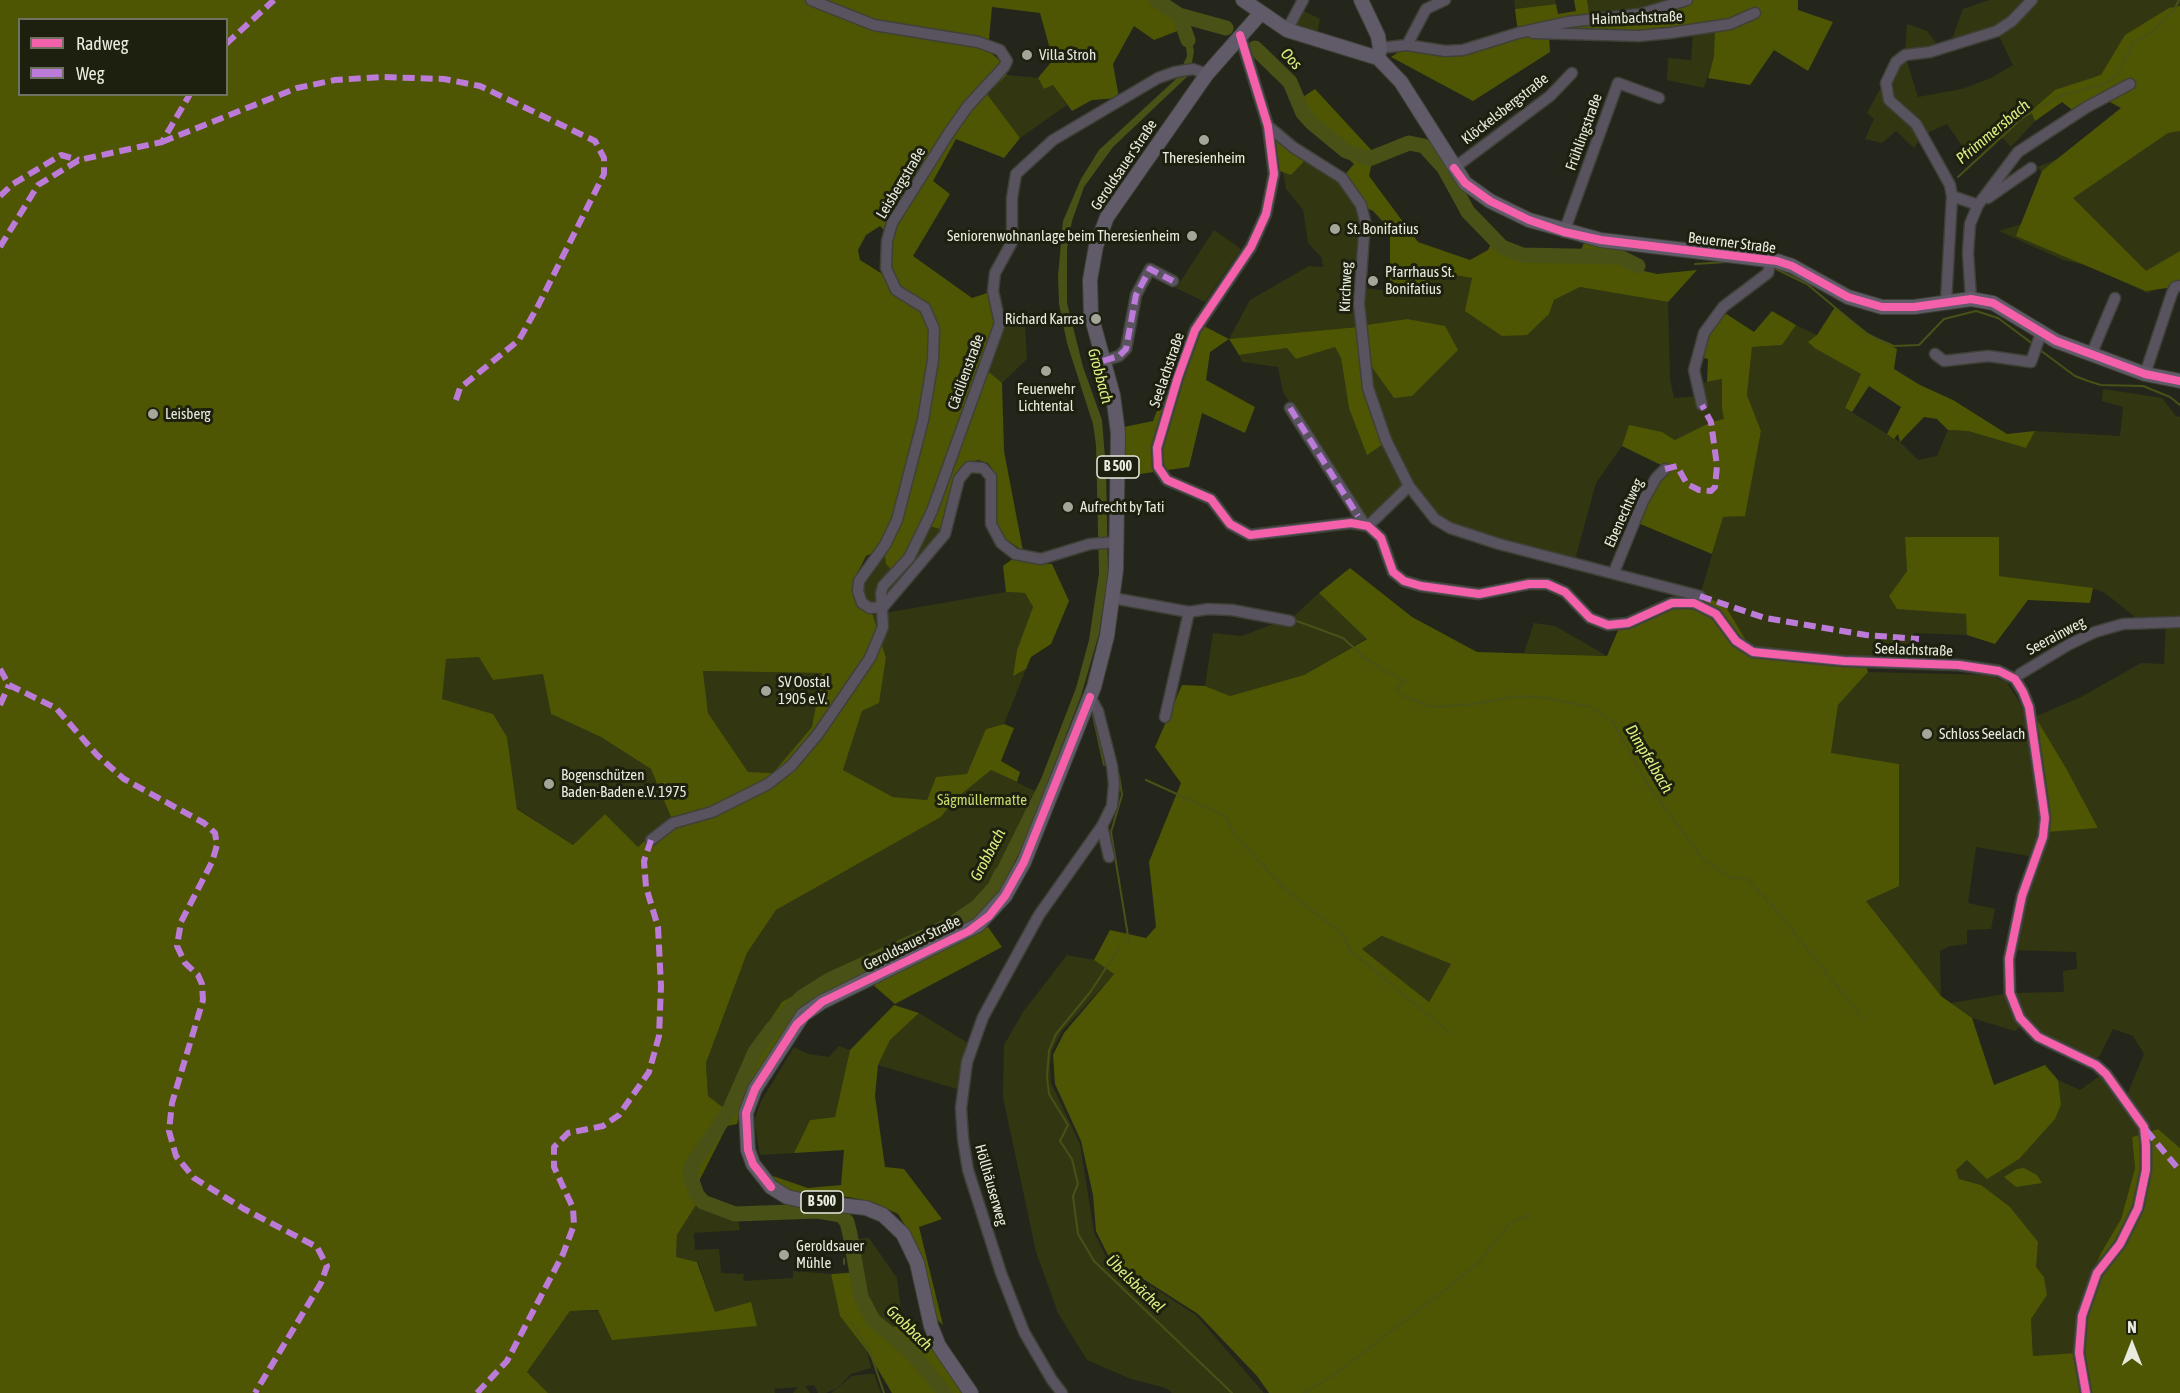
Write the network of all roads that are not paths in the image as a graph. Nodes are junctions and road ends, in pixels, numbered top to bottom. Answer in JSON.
{"nodes":[{"id":1,"x":811,"y":0,"type":"edge"},
{"id":2,"x":1243,"y":0,"type":"edge"},
{"id":3,"x":1303,"y":0,"type":"edge"},
{"id":4,"x":1361,"y":0,"type":"edge"},
{"id":5,"x":1445,"y":0,"type":"edge"},
{"id":6,"x":1687,"y":0,"type":"edge"},
{"id":7,"x":2032,"y":0,"type":"edge"},
{"id":8,"x":1755,"y":13,"type":"dead end"},
{"id":9,"x":1260,"y":14,"type":"junction"},
{"id":10,"x":1287,"y":30,"type":"junction"},
{"id":11,"x":1518,"y":33,"type":"junction"},
{"id":12,"x":1240,"y":35,"type":"junction"},
{"id":13,"x":1407,"y":45,"type":"junction"},
{"id":14,"x":1379,"y":53,"type":"junction"},
{"id":15,"x":1572,"y":73,"type":"dead end"},
{"id":16,"x":1207,"y":74,"type":"junction"},
{"id":17,"x":2130,"y":84,"type":"dead end"},
{"id":18,"x":1659,"y":98,"type":"dead end"},
{"id":19,"x":1268,"y":126,"type":"junction"},
{"id":20,"x":1454,"y":168,"type":"junction"},
{"id":21,"x":2031,"y":168,"type":"dead end"},
{"id":22,"x":1952,"y":196,"type":"junction"},
{"id":23,"x":1978,"y":205,"type":"junction"},
{"id":24,"x":1564,"y":232,"type":"junction"},
{"id":25,"x":1770,"y":266,"type":"junction"},
{"id":26,"x":1173,"y":281,"type":"dead end"},
{"id":27,"x":2180,"y":286,"type":"edge"},
{"id":28,"x":2115,"y":298,"type":"dead end"},
{"id":29,"x":1971,"y":299,"type":"junction"},
{"id":30,"x":1946,"y":302,"type":"junction"},
{"id":31,"x":2037,"y":340,"type":"junction"},
{"id":32,"x":1935,"y":354,"type":"dead end"},
{"id":33,"x":2091,"y":355,"type":"junction"},
{"id":34,"x":1103,"y":361,"type":"junction"},
{"id":35,"x":2145,"y":374,"type":"junction"},
{"id":36,"x":2180,"y":381,"type":"edge"},
{"id":37,"x":1702,"y":405,"type":"dead end"},
{"id":38,"x":1290,"y":408,"type":"dead end"},
{"id":39,"x":1665,"y":469,"type":"dead end"},
{"id":40,"x":1409,"y":486,"type":"junction"},
{"id":41,"x":1366,"y":525,"type":"junction"},
{"id":42,"x":1109,"y":542,"type":"junction"},
{"id":43,"x":1614,"y":572,"type":"junction"},
{"id":44,"x":1700,"y":596,"type":"dead end"},
{"id":45,"x":1113,"y":598,"type":"junction"},
{"id":46,"x":883,"y":607,"type":"junction"},
{"id":47,"x":1190,"y":612,"type":"junction"},
{"id":48,"x":1290,"y":621,"type":"dead end"},
{"id":49,"x":2180,"y":622,"type":"edge"},
{"id":50,"x":2020,"y":674,"type":"dead end"},
{"id":51,"x":1090,"y":697,"type":"junction"},
{"id":52,"x":1165,"y":717,"type":"dead end"},
{"id":53,"x":1102,"y":826,"type":"junction"},
{"id":54,"x":651,"y":840,"type":"dead end"},
{"id":55,"x":1109,"y":857,"type":"dead end"},
{"id":56,"x":971,"y":1393,"type":"edge"},
{"id":57,"x":1062,"y":1393,"type":"edge"},
{"id":58,"x":2086,"y":1393,"type":"edge"}],
"edges":[{"from":1,"to":46,"type":"street","name":"Leisbergstraße"},
{"from":2,"to":9,"type":"main road"},
{"from":3,"to":10,"type":"street"},
{"from":4,"to":14,"type":"main road"},
{"from":5,"to":13,"type":"street"},
{"from":6,"to":11,"type":"street","name":"Haimbachstraße"},
{"from":7,"to":22,"type":"street"},
{"from":8,"to":11,"type":"street","name":"Haimbachstraße"},
{"from":9,"to":10,"type":"main road"},
{"from":9,"to":12,"type":"main road","name":"Geroldsauer Straße","number":"B 500"},
{"from":10,"to":14,"type":"main road"},
{"from":11,"to":13,"type":"street","name":"Haimbachstraße"},
{"from":12,"to":16,"type":"main road","name":"Geroldsauer Straße","number":"B 500"},
{"from":12,"to":19,"type":"street","name":"Seelachstraße"},
{"from":13,"to":14,"type":"street","name":"Haimbachstraße"},
{"from":14,"to":20,"type":"main road","name":"Beuerner Straße"},
{"from":15,"to":20,"type":"street","name":"Klöckelsbergstraße"},
{"from":16,"to":34,"type":"main road","name":"Geroldsauer Straße","number":"B 500"},
{"from":16,"to":46,"type":"street","name":"Cäcilienstraße"},
{"from":17,"to":23,"type":"street"},
{"from":18,"to":24,"type":"street","name":"Frühlingstraße"},
{"from":19,"to":40,"type":"street","name":"Kirchweg"},
{"from":19,"to":41,"type":"street","name":"Seelachstraße"},
{"from":20,"to":24,"type":"main road","name":"Beuerner Straße"},
{"from":21,"to":23,"type":"street"},
{"from":22,"to":23,"type":"street"},
{"from":22,"to":30,"type":"street"},
{"from":23,"to":29,"type":"street"},
{"from":24,"to":25,"type":"main road","name":"Beuerner Straße"},
{"from":25,"to":30,"type":"main road","name":"Beuerner Straße"},
{"from":25,"to":37,"type":"street"},
{"from":26,"to":34,"type":"street"},
{"from":27,"to":35,"type":"street"},
{"from":28,"to":33,"type":"street"},
{"from":29,"to":30,"type":"main road","name":"Beuerner Straße"},
{"from":29,"to":31,"type":"main road","name":"Beuerner Straße"},
{"from":31,"to":32,"type":"street"},
{"from":31,"to":33,"type":"main road","name":"Beuerner Straße"},
{"from":33,"to":35,"type":"main road","name":"Beuerner Straße"},
{"from":34,"to":42,"type":"main road","name":"Geroldsauer Straße","number":"B 500"},
{"from":35,"to":36,"type":"main road","name":"Beuerner Straße"},
{"from":38,"to":41,"type":"street","name":"Seelachstraße"},
{"from":39,"to":43,"type":"street","name":"Ebenechtweg"},
{"from":40,"to":41,"type":"street"},
{"from":40,"to":43,"type":"street","name":"Kirchweg"},
{"from":41,"to":58,"type":"street","name":"Seelachstraße"},
{"from":42,"to":45,"type":"main road","name":"Geroldsauer Straße","number":"B 500"},
{"from":42,"to":46,"type":"street"},
{"from":43,"to":44,"type":"street","name":"Kirchweg"},
{"from":45,"to":47,"type":"street"},
{"from":45,"to":51,"type":"main road","name":"Geroldsauer Straße","number":"B 500"},
{"from":46,"to":54,"type":"street","name":"Cäcilienstraße"},
{"from":47,"to":48,"type":"street"},
{"from":47,"to":52,"type":"street"},
{"from":49,"to":50,"type":"street","name":"Seerainweg"},
{"from":51,"to":53,"type":"street","name":"Höllhäuserweg"},
{"from":51,"to":56,"type":"main road","name":"Geroldsauer Straße","number":"B 500"},
{"from":53,"to":55,"type":"street"},
{"from":53,"to":57,"type":"street","name":"Höllhäuserweg"}]}
